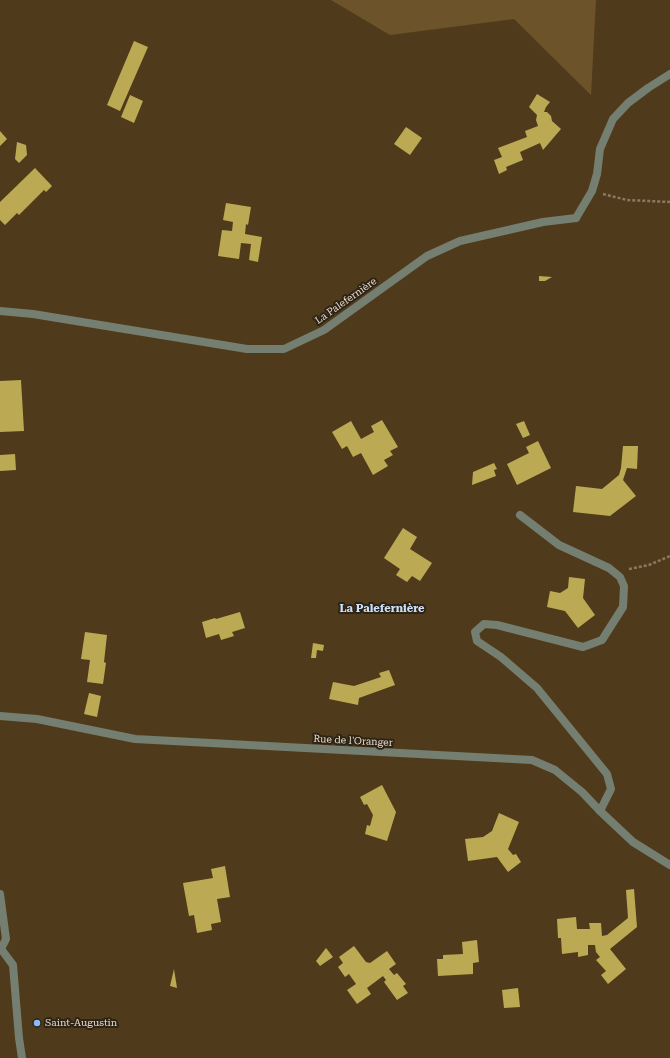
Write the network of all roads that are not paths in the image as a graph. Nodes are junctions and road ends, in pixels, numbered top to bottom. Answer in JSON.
{"nodes":[{"id":1,"x":670,"y":74,"type":"edge"},
{"id":2,"x":0,"y":311,"type":"edge"},
{"id":3,"x":520,"y":515,"type":"dead end"},
{"id":4,"x":0,"y":716,"type":"edge"},
{"id":5,"x":600,"y":811,"type":"junction"},
{"id":6,"x":670,"y":865,"type":"edge"},
{"id":7,"x":0,"y":894,"type":"edge"},
{"id":8,"x":0,"y":949,"type":"edge"},
{"id":9,"x":22,"y":1058,"type":"edge"}],
"edges":[{"from":1,"to":2,"type":"street","name":"La Palefernière"},
{"from":3,"to":5,"type":"street"},
{"from":4,"to":5,"type":"street","name":"Rue de l'Oranger"},
{"from":5,"to":6,"type":"street","name":"Rue de l'Oranger"},
{"from":7,"to":8,"type":"street"},
{"from":8,"to":9,"type":"street"}]}
